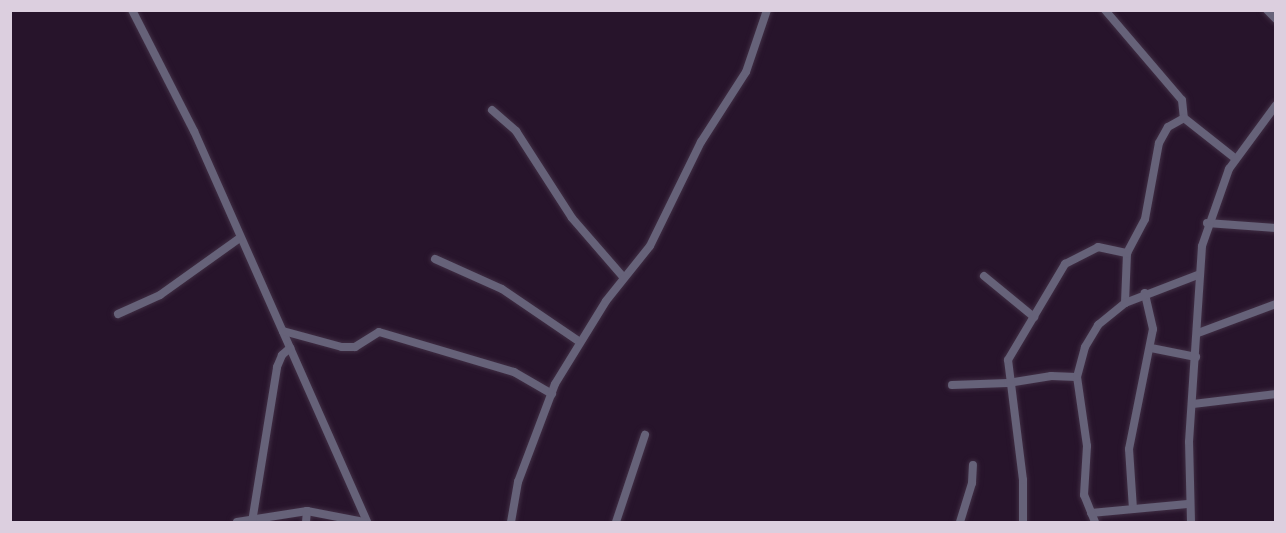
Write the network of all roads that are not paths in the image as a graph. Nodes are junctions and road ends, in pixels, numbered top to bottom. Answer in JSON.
{"nodes":[{"id":1,"x":132,"y":10,"type":"edge"},
{"id":2,"x":767,"y":10,"type":"edge"},
{"id":3,"x":1105,"y":10,"type":"edge"},
{"id":4,"x":1268,"y":10,"type":"edge"},
{"id":5,"x":1275,"y":19,"type":"edge"},
{"id":6,"x":1275,"y":105,"type":"edge"},
{"id":7,"x":492,"y":110,"type":"dead end"},
{"id":8,"x":1184,"y":118,"type":"junction"},
{"id":9,"x":1236,"y":159,"type":"junction"},
{"id":10,"x":1208,"y":223,"type":"junction"},
{"id":11,"x":1275,"y":228,"type":"edge"},
{"id":12,"x":240,"y":238,"type":"junction"},
{"id":13,"x":1127,"y":253,"type":"junction"},
{"id":14,"x":435,"y":259,"type":"dead end"},
{"id":15,"x":1200,"y":274,"type":"junction"},
{"id":16,"x":984,"y":276,"type":"dead end"},
{"id":17,"x":624,"y":278,"type":"junction"},
{"id":18,"x":1145,"y":293,"type":"junction"},
{"id":19,"x":1125,"y":303,"type":"junction"},
{"id":20,"x":1275,"y":304,"type":"edge"},
{"id":21,"x":118,"y":314,"type":"dead end"},
{"id":22,"x":1034,"y":317,"type":"junction"},
{"id":23,"x":284,"y":331,"type":"junction"},
{"id":24,"x":1198,"y":333,"type":"junction"},
{"id":25,"x":580,"y":342,"type":"junction"},
{"id":26,"x":290,"y":348,"type":"junction"},
{"id":27,"x":1151,"y":348,"type":"junction"},
{"id":28,"x":1196,"y":357,"type":"junction"},
{"id":29,"x":1077,"y":377,"type":"junction"},
{"id":30,"x":1008,"y":383,"type":"junction"},
{"id":31,"x":952,"y":385,"type":"dead end"},
{"id":32,"x":552,"y":394,"type":"junction"},
{"id":33,"x":1275,"y":394,"type":"edge"},
{"id":34,"x":1193,"y":405,"type":"junction"},
{"id":35,"x":645,"y":435,"type":"dead end"},
{"id":36,"x":973,"y":465,"type":"dead end"},
{"id":37,"x":1188,"y":504,"type":"junction"},
{"id":38,"x":1133,"y":509,"type":"junction"},
{"id":39,"x":307,"y":511,"type":"junction"},
{"id":40,"x":1091,"y":513,"type":"junction"},
{"id":41,"x":252,"y":521,"type":"edge"},
{"id":42,"x":237,"y":522,"type":"edge"},
{"id":43,"x":306,"y":522,"type":"edge"},
{"id":44,"x":366,"y":522,"type":"edge"},
{"id":45,"x":511,"y":522,"type":"edge"},
{"id":46,"x":616,"y":522,"type":"edge"},
{"id":47,"x":960,"y":522,"type":"edge"},
{"id":48,"x":1023,"y":522,"type":"edge"},
{"id":49,"x":1095,"y":522,"type":"edge"},
{"id":50,"x":1191,"y":522,"type":"edge"}],
"edges":[{"from":1,"to":12,"type":"street"},
{"from":2,"to":17,"type":"street"},
{"from":3,"to":8,"type":"street"},
{"from":4,"to":5,"type":"street"},
{"from":6,"to":9,"type":"street"},
{"from":7,"to":17,"type":"street"},
{"from":8,"to":9,"type":"street"},
{"from":8,"to":13,"type":"street"},
{"from":9,"to":10,"type":"street"},
{"from":10,"to":11,"type":"street"},
{"from":10,"to":15,"type":"street"},
{"from":12,"to":21,"type":"street"},
{"from":12,"to":23,"type":"street"},
{"from":13,"to":19,"type":"street"},
{"from":13,"to":22,"type":"street"},
{"from":14,"to":25,"type":"street"},
{"from":15,"to":18,"type":"street"},
{"from":15,"to":24,"type":"street"},
{"from":16,"to":22,"type":"street"},
{"from":17,"to":25,"type":"street"},
{"from":18,"to":19,"type":"street"},
{"from":18,"to":27,"type":"street"},
{"from":19,"to":29,"type":"street"},
{"from":20,"to":24,"type":"street"},
{"from":22,"to":30,"type":"street"},
{"from":23,"to":26,"type":"street"},
{"from":23,"to":32,"type":"street"},
{"from":24,"to":28,"type":"street"},
{"from":25,"to":32,"type":"street"},
{"from":26,"to":41,"type":"street"},
{"from":26,"to":44,"type":"street"},
{"from":27,"to":28,"type":"street"},
{"from":27,"to":38,"type":"street"},
{"from":28,"to":34,"type":"street"},
{"from":29,"to":30,"type":"street"},
{"from":29,"to":40,"type":"street"},
{"from":30,"to":31,"type":"street"},
{"from":30,"to":48,"type":"street"},
{"from":32,"to":45,"type":"street"},
{"from":33,"to":34,"type":"street"},
{"from":34,"to":37,"type":"street"},
{"from":35,"to":46,"type":"street"},
{"from":36,"to":47,"type":"street"},
{"from":37,"to":38,"type":"street"},
{"from":37,"to":50,"type":"street"},
{"from":38,"to":40,"type":"street"},
{"from":39,"to":41,"type":"street"},
{"from":39,"to":43,"type":"street"},
{"from":39,"to":44,"type":"street"},
{"from":40,"to":49,"type":"street"},
{"from":41,"to":42,"type":"street"}]}
